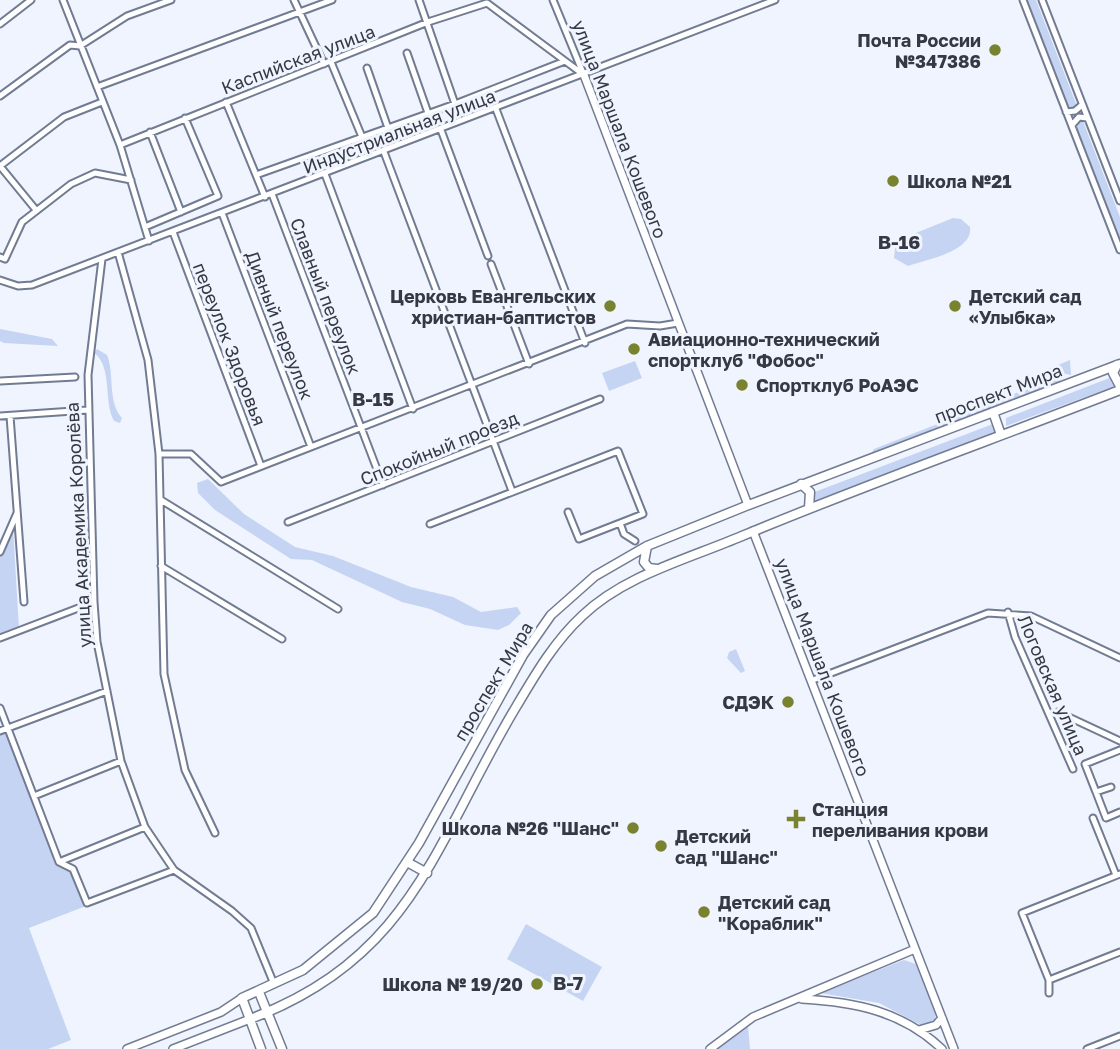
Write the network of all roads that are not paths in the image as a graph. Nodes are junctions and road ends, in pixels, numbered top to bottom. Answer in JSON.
{"nodes":[{"id":1,"x":32,"y":0,"type":"edge"},
{"id":2,"x":63,"y":0,"type":"edge"},
{"id":3,"x":170,"y":0,"type":"edge"},
{"id":4,"x":294,"y":0,"type":"edge"},
{"id":5,"x":331,"y":0,"type":"edge"},
{"id":6,"x":419,"y":0,"type":"edge"},
{"id":7,"x":553,"y":0,"type":"edge"},
{"id":8,"x":775,"y":0,"type":"edge"},
{"id":9,"x":1023,"y":0,"type":"edge"},
{"id":10,"x":1042,"y":0,"type":"edge"},
{"id":11,"x":299,"y":13,"type":"junction"},
{"id":12,"x":428,"y":22,"type":"junction"},
{"id":13,"x":0,"y":23,"type":"edge"},
{"id":14,"x":80,"y":46,"type":"junction"},
{"id":15,"x":407,"y":53,"type":"dead end"},
{"id":16,"x":331,"y":61,"type":"junction"},
{"id":17,"x":565,"y":61,"type":"junction"},
{"id":18,"x":324,"y":64,"type":"junction"},
{"id":19,"x":367,"y":68,"type":"dead end"},
{"id":20,"x":583,"y":76,"type":"junction"},
{"id":21,"x":97,"y":87,"type":"junction"},
{"id":22,"x":0,"y":96,"type":"edge"},
{"id":23,"x":102,"y":102,"type":"junction"},
{"id":24,"x":226,"y":102,"type":"junction"},
{"id":25,"x":455,"y":104,"type":"junction"},
{"id":26,"x":1082,"y":105,"type":"junction"},
{"id":27,"x":496,"y":109,"type":"junction"},
{"id":28,"x":1066,"y":112,"type":"junction"},
{"id":29,"x":428,"y":113,"type":"junction"},
{"id":30,"x":185,"y":118,"type":"junction"},
{"id":31,"x":1087,"y":118,"type":"junction"},
{"id":32,"x":1072,"y":125,"type":"junction"},
{"id":33,"x":388,"y":128,"type":"junction"},
{"id":34,"x":441,"y":130,"type":"junction"},
{"id":35,"x":150,"y":132,"type":"junction"},
{"id":36,"x":362,"y":137,"type":"junction"},
{"id":37,"x":120,"y":145,"type":"junction"},
{"id":38,"x":384,"y":152,"type":"junction"},
{"id":39,"x":0,"y":166,"type":"edge"},
{"id":40,"x":324,"y":174,"type":"junction"},
{"id":41,"x":256,"y":175,"type":"junction"},
{"id":42,"x":131,"y":180,"type":"junction"},
{"id":43,"x":272,"y":194,"type":"junction"},
{"id":44,"x":265,"y":197,"type":"junction"},
{"id":45,"x":1120,"y":201,"type":"edge"},
{"id":46,"x":36,"y":210,"type":"junction"},
{"id":47,"x":181,"y":212,"type":"junction"},
{"id":48,"x":222,"y":213,"type":"junction"},
{"id":49,"x":145,"y":227,"type":"junction"},
{"id":50,"x":173,"y":232,"type":"junction"},
{"id":51,"x":149,"y":241,"type":"junction"},
{"id":52,"x":1120,"y":250,"type":"edge"},
{"id":53,"x":118,"y":253,"type":"junction"},
{"id":54,"x":488,"y":256,"type":"dead end"},
{"id":55,"x":3,"y":258,"type":"edge"},
{"id":56,"x":102,"y":259,"type":"junction"},
{"id":57,"x":491,"y":264,"type":"dead end"},
{"id":58,"x":0,"y":280,"type":"edge"},
{"id":59,"x":677,"y":324,"type":"junction"},
{"id":60,"x":585,"y":343,"type":"junction"},
{"id":61,"x":529,"y":364,"type":"junction"},
{"id":62,"x":1119,"y":364,"type":"edge"},
{"id":63,"x":75,"y":377,"type":"dead end"},
{"id":64,"x":0,"y":381,"type":"edge"},
{"id":65,"x":472,"y":386,"type":"junction"},
{"id":66,"x":1120,"y":388,"type":"edge"},
{"id":67,"x":600,"y":399,"type":"dead end"},
{"id":68,"x":413,"y":408,"type":"junction"},
{"id":69,"x":88,"y":410,"type":"junction"},
{"id":70,"x":993,"y":412,"type":"junction"},
{"id":71,"x":10,"y":415,"type":"junction"},
{"id":72,"x":0,"y":416,"type":"edge"},
{"id":73,"x":361,"y":428,"type":"junction"},
{"id":74,"x":1001,"y":435,"type":"junction"},
{"id":75,"x":493,"y":441,"type":"junction"},
{"id":76,"x":311,"y":447,"type":"junction"},
{"id":77,"x":159,"y":454,"type":"junction"},
{"id":78,"x":261,"y":466,"type":"junction"},
{"id":79,"x":801,"y":484,"type":"junction"},
{"id":80,"x":383,"y":485,"type":"junction"},
{"id":81,"x":512,"y":491,"type":"junction"},
{"id":82,"x":160,"y":500,"type":"junction"},
{"id":83,"x":747,"y":505,"type":"junction"},
{"id":84,"x":809,"y":508,"type":"junction"},
{"id":85,"x":18,"y":512,"type":"junction"},
{"id":86,"x":568,"y":512,"type":"dead end"},
{"id":87,"x":288,"y":522,"type":"dead end"},
{"id":88,"x":620,"y":523,"type":"junction"},
{"id":89,"x":430,"y":524,"type":"dead end"},
{"id":90,"x":752,"y":532,"type":"junction"},
{"id":91,"x":635,"y":541,"type":"dead end"},
{"id":92,"x":647,"y":546,"type":"junction"},
{"id":93,"x":0,"y":552,"type":"edge"},
{"id":94,"x":162,"y":566,"type":"junction"},
{"id":95,"x":659,"y":569,"type":"junction"},
{"id":96,"x":94,"y":601,"type":"junction"},
{"id":97,"x":24,"y":602,"type":"dead end"},
{"id":98,"x":338,"y":609,"type":"dead end"},
{"id":99,"x":1008,"y":612,"type":"junction"},
{"id":100,"x":0,"y":638,"type":"edge"},
{"id":101,"x":282,"y":639,"type":"dead end"},
{"id":102,"x":1120,"y":657,"type":"edge"},
{"id":103,"x":813,"y":680,"type":"junction"},
{"id":104,"x":107,"y":691,"type":"junction"},
{"id":105,"x":0,"y":708,"type":"edge"},
{"id":106,"x":1058,"y":712,"type":"dead end"},
{"id":107,"x":8,"y":728,"type":"junction"},
{"id":108,"x":0,"y":731,"type":"edge"},
{"id":109,"x":1120,"y":741,"type":"edge"},
{"id":110,"x":1120,"y":750,"type":"edge"},
{"id":111,"x":121,"y":761,"type":"junction"},
{"id":112,"x":1073,"y":769,"type":"dead end"},
{"id":113,"x":1111,"y":787,"type":"dead end"},
{"id":114,"x":1096,"y":792,"type":"junction"},
{"id":115,"x":34,"y":796,"type":"junction"},
{"id":116,"x":1120,"y":812,"type":"edge"},
{"id":117,"x":1093,"y":818,"type":"dead end"},
{"id":118,"x":145,"y":827,"type":"junction"},
{"id":119,"x":215,"y":833,"type":"dead end"},
{"id":120,"x":59,"y":862,"type":"junction"},
{"id":121,"x":407,"y":862,"type":"junction"},
{"id":122,"x":174,"y":870,"type":"junction"},
{"id":123,"x":427,"y":873,"type":"junction"},
{"id":124,"x":1118,"y":874,"type":"edge"},
{"id":125,"x":915,"y":950,"type":"junction"},
{"id":126,"x":1120,"y":952,"type":"edge"},
{"id":127,"x":1049,"y":980,"type":"junction"},
{"id":128,"x":274,"y":985,"type":"junction"},
{"id":129,"x":260,"y":992,"type":"junction"},
{"id":130,"x":1049,"y":993,"type":"dead end"},
{"id":131,"x":242,"y":998,"type":"junction"},
{"id":132,"x":799,"y":999,"type":"junction"},
{"id":133,"x":268,"y":1012,"type":"junction"},
{"id":134,"x":250,"y":1019,"type":"junction"},
{"id":135,"x":941,"y":1019,"type":"junction"},
{"id":136,"x":919,"y":1030,"type":"junction"},
{"id":137,"x":1120,"y":1036,"type":"edge"},
{"id":138,"x":127,"y":1049,"type":"edge"},
{"id":139,"x":173,"y":1049,"type":"edge"},
{"id":140,"x":261,"y":1049,"type":"edge"},
{"id":141,"x":282,"y":1049,"type":"edge"},
{"id":142,"x":712,"y":1049,"type":"edge"},
{"id":143,"x":942,"y":1049,"type":"edge"},
{"id":144,"x":953,"y":1049,"type":"edge"},
{"id":145,"x":1087,"y":1049,"type":"edge"}],
"edges":[{"from":1,"to":13,"type":"street"},
{"from":2,"to":14,"type":"street"},
{"from":3,"to":14,"type":"street"},
{"from":4,"to":11,"type":"street"},
{"from":5,"to":11,"type":"street"},
{"from":6,"to":12,"type":"street"},
{"from":7,"to":20,"type":"street","name":"улица Маршала Кошевого"},
{"from":8,"to":20,"type":"street","name":"Индустриальная улица"},
{"from":9,"to":28,"type":"street"},
{"from":10,"to":26,"type":"street"},
{"from":11,"to":18,"type":"street"},
{"from":11,"to":21,"type":"street"},
{"from":12,"to":16,"type":"street","name":"Каспийская улица"},
{"from":12,"to":17,"type":"street","name":"Каспийская улица"},
{"from":12,"to":25,"type":"street"},
{"from":14,"to":21,"type":"street"},
{"from":14,"to":22,"type":"street"},
{"from":15,"to":29,"type":"street"},
{"from":16,"to":18,"type":"street","name":"Каспийская улица"},
{"from":16,"to":36,"type":"street"},
{"from":17,"to":20,"type":"street"},
{"from":17,"to":25,"type":"street"},
{"from":18,"to":24,"type":"street","name":"Каспийская улица"},
{"from":19,"to":33,"type":"street"},
{"from":20,"to":27,"type":"street","name":"Индустриальная улица"},
{"from":20,"to":59,"type":"street","name":"улица Маршала Кошевого"},
{"from":21,"to":23,"type":"street"},
{"from":23,"to":37,"type":"street"},
{"from":23,"to":39,"type":"street"},
{"from":24,"to":30,"type":"street","name":"Каспийская улица"},
{"from":24,"to":41,"type":"street"},
{"from":25,"to":29,"type":"street"},
{"from":26,"to":28,"type":"street"},
{"from":26,"to":31,"type":"street"},
{"from":27,"to":34,"type":"street","name":"Индустриальная улица"},
{"from":27,"to":60,"type":"street"},
{"from":28,"to":32,"type":"street"},
{"from":29,"to":33,"type":"street"},
{"from":30,"to":35,"type":"street","name":"Каспийская улица"},
{"from":30,"to":47,"type":"street"},
{"from":31,"to":32,"type":"street"},
{"from":31,"to":45,"type":"street"},
{"from":32,"to":52,"type":"street"},
{"from":33,"to":36,"type":"street"},
{"from":34,"to":38,"type":"street","name":"Индустриальная улица"},
{"from":34,"to":54,"type":"street"},
{"from":35,"to":37,"type":"street","name":"Каспийская улица"},
{"from":35,"to":47,"type":"street"},
{"from":36,"to":41,"type":"street"},
{"from":37,"to":42,"type":"street"},
{"from":38,"to":40,"type":"street","name":"Индустриальная улица"},
{"from":38,"to":65,"type":"street"},
{"from":39,"to":46,"type":"street"},
{"from":40,"to":43,"type":"street","name":"Индустриальная улица"},
{"from":40,"to":68,"type":"street"},
{"from":41,"to":44,"type":"street"},
{"from":42,"to":46,"type":"street"},
{"from":42,"to":49,"type":"street"},
{"from":43,"to":44,"type":"street","name":"Индустриальная улица"},
{"from":43,"to":73,"type":"street","name":"Славный переулок"},
{"from":44,"to":48,"type":"street","name":"Индустриальная улица"},
{"from":46,"to":55,"type":"street"},
{"from":47,"to":49,"type":"street"},
{"from":48,"to":50,"type":"street","name":"Индустриальная улица"},
{"from":48,"to":76,"type":"street","name":"Дивный переулок"},
{"from":49,"to":51,"type":"street"},
{"from":50,"to":51,"type":"street","name":"Индустриальная улица"},
{"from":50,"to":78,"type":"street","name":"переулок Здоровья"},
{"from":51,"to":53,"type":"street","name":"Индустриальная улица"},
{"from":53,"to":56,"type":"street","name":"Индустриальная улица"},
{"from":53,"to":77,"type":"street"},
{"from":56,"to":58,"type":"street","name":"Индустриальная улица"},
{"from":56,"to":69,"type":"street","name":"улица Академика Королёва"},
{"from":57,"to":61,"type":"street"},
{"from":59,"to":60,"type":"street"},
{"from":59,"to":83,"type":"street","name":"улица Маршала Кошевого"},
{"from":60,"to":61,"type":"street"},
{"from":61,"to":65,"type":"street"},
{"from":62,"to":66,"type":"main road"},
{"from":62,"to":70,"type":"main road","name":"проспект Мира"},
{"from":63,"to":64,"type":"street"},
{"from":65,"to":68,"type":"street"},
{"from":65,"to":75,"type":"street"},
{"from":66,"to":74,"type":"main road","name":"проспект Мира"},
{"from":67,"to":75,"type":"street","name":"Спокойный проезд"},
{"from":68,"to":73,"type":"street"},
{"from":69,"to":71,"type":"street"},
{"from":69,"to":96,"type":"street","name":"улица Академика Королёва"},
{"from":70,"to":74,"type":"main road"},
{"from":70,"to":79,"type":"main road","name":"проспект Мира"},
{"from":71,"to":72,"type":"street"},
{"from":71,"to":85,"type":"street"},
{"from":73,"to":76,"type":"street"},
{"from":73,"to":80,"type":"street","name":"Славный переулок"},
{"from":74,"to":84,"type":"main road","name":"проспект Мира"},
{"from":75,"to":80,"type":"street","name":"Спокойный проезд"},
{"from":75,"to":81,"type":"street"},
{"from":76,"to":78,"type":"street"},
{"from":77,"to":78,"type":"street"},
{"from":77,"to":82,"type":"street"},
{"from":79,"to":83,"type":"main road","name":"проспект Мира"},
{"from":79,"to":84,"type":"main road"},
{"from":80,"to":87,"type":"street","name":"Спокойный проезд"},
{"from":81,"to":88,"type":"street"},
{"from":81,"to":89,"type":"street"},
{"from":82,"to":94,"type":"street"},
{"from":82,"to":98,"type":"street"},
{"from":83,"to":92,"type":"main road","name":"проспект Мира"},
{"from":84,"to":90,"type":"main road","name":"проспект Мира"},
{"from":85,"to":93,"type":"street"},
{"from":85,"to":97,"type":"street"},
{"from":86,"to":88,"type":"street"},
{"from":88,"to":91,"type":"street"},
{"from":90,"to":95,"type":"main road","name":"проспект Мира"},
{"from":90,"to":103,"type":"street","name":"улица Маршала Кошевого"},
{"from":90,"to":125,"type":"street"},
{"from":92,"to":95,"type":"main road"},
{"from":92,"to":121,"type":"main road","name":"проспект Мира"},
{"from":94,"to":101,"type":"street"},
{"from":94,"to":119,"type":"street"},
{"from":95,"to":123,"type":"main road","name":"проспект Мира"},
{"from":96,"to":100,"type":"street"},
{"from":96,"to":104,"type":"street","name":"улица Академика Королёва"},
{"from":99,"to":102,"type":"street"},
{"from":99,"to":103,"type":"street"},
{"from":99,"to":112,"type":"street","name":"Логовская улица"},
{"from":103,"to":125,"type":"street","name":"улица Маршала Кошевого"},
{"from":104,"to":107,"type":"street"},
{"from":104,"to":111,"type":"street","name":"улица Академика Королёва"},
{"from":105,"to":107,"type":"street"},
{"from":106,"to":109,"type":"street","name":"Логовская улица"},
{"from":107,"to":108,"type":"street"},
{"from":107,"to":115,"type":"street"},
{"from":110,"to":114,"type":"street"},
{"from":111,"to":115,"type":"street"},
{"from":111,"to":118,"type":"street","name":"улица Академика Королёва"},
{"from":113,"to":114,"type":"street"},
{"from":114,"to":116,"type":"street"},
{"from":115,"to":120,"type":"street"},
{"from":117,"to":124,"type":"street"},
{"from":118,"to":120,"type":"street"},
{"from":118,"to":122,"type":"street","name":"улица Академика Королёва"},
{"from":120,"to":122,"type":"street"},
{"from":121,"to":123,"type":"main road"},
{"from":121,"to":128,"type":"main road","name":"проспект Мира"},
{"from":122,"to":128,"type":"street","name":"улица Академика Королёва"},
{"from":123,"to":133,"type":"main road","name":"проспект Мира"},
{"from":124,"to":127,"type":"street"},
{"from":125,"to":132,"type":"street"},
{"from":125,"to":135,"type":"street","name":"улица Маршала Кошевого"},
{"from":126,"to":127,"type":"street"},
{"from":127,"to":130,"type":"street"},
{"from":128,"to":129,"type":"main road","name":"проспект Мира"},
{"from":129,"to":131,"type":"main road","name":"проспект Мира"},
{"from":129,"to":133,"type":"main road"},
{"from":131,"to":134,"type":"main road"},
{"from":131,"to":138,"type":"street","name":"проспект Мира"},
{"from":132,"to":136,"type":"street"},
{"from":132,"to":142,"type":"street"},
{"from":133,"to":134,"type":"main road","name":"проспект Мира"},
{"from":133,"to":141,"type":"main road"},
{"from":134,"to":139,"type":"street","name":"проспект Мира"},
{"from":134,"to":140,"type":"main road"},
{"from":135,"to":136,"type":"street"},
{"from":135,"to":144,"type":"street","name":"улица Маршала Кошевого"},
{"from":136,"to":143,"type":"street"},
{"from":137,"to":145,"type":"street"}]}
